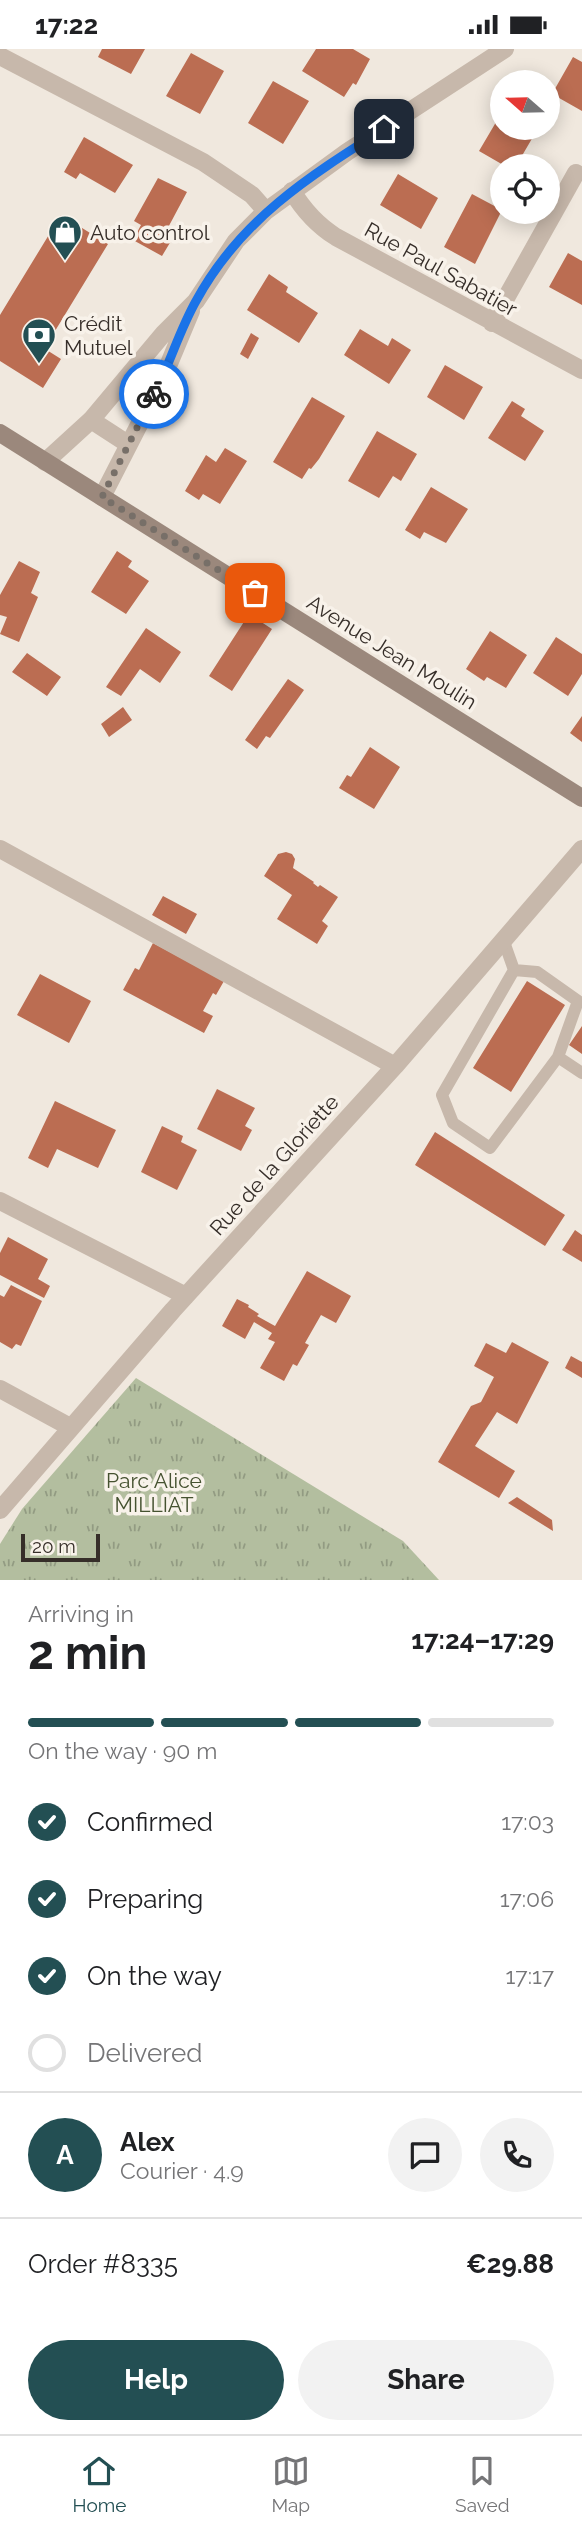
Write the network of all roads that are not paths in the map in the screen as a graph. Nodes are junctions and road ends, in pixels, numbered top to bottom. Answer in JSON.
{"nodes":[{"id":1,"x":505,"y":49,"type":"edge"},
{"id":2,"x":0,"y":56,"type":"edge"},
{"id":3,"x":576,"y":173,"type":"dead end"},
{"id":4,"x":292,"y":191,"type":"junction"},
{"id":5,"x":266,"y":211,"type":"junction"},
{"id":6,"x":195,"y":301,"type":"junction"},
{"id":7,"x":492,"y":323,"type":"junction"},
{"id":8,"x":582,"y":370,"type":"edge"},
{"id":9,"x":91,"y":420,"type":"junction"},
{"id":10,"x":0,"y":433,"type":"edge"},
{"id":11,"x":128,"y":444,"type":"junction"},
{"id":12,"x":45,"y":462,"type":"junction"},
{"id":13,"x":102,"y":497,"type":"junction"},
{"id":14,"x":582,"y":798,"type":"edge"},
{"id":15,"x":0,"y":849,"type":"edge"},
{"id":16,"x":582,"y":849,"type":"edge"},
{"id":17,"x":503,"y":939,"type":"junction"},
{"id":18,"x":514,"y":970,"type":"junction"},
{"id":19,"x":558,"y":1057,"type":"junction"},
{"id":20,"x":395,"y":1066,"type":"junction"},
{"id":21,"x":582,"y":1073,"type":"edge"},
{"id":22,"x":0,"y":1201,"type":"edge"},
{"id":23,"x":186,"y":1296,"type":"junction"},
{"id":24,"x":0,"y":1389,"type":"edge"},
{"id":25,"x":70,"y":1427,"type":"junction"},
{"id":26,"x":0,"y":1510,"type":"edge"}],
"edges":[{"from":1,"to":4,"type":"street"},
{"from":2,"to":5,"type":"street"},
{"from":3,"to":7,"type":"street"},
{"from":4,"to":5,"type":"street"},
{"from":4,"to":7,"type":"street","name":"Rue Paul Sabatier"},
{"from":5,"to":6,"type":"street"},
{"from":6,"to":9,"type":"street"},
{"from":6,"to":11,"type":"street"},
{"from":7,"to":8,"type":"street","name":"Rue Paul Sabatier"},
{"from":9,"to":11,"type":"street"},
{"from":9,"to":12,"type":"street"},
{"from":10,"to":12,"type":"main road","name":"Avenue Jean Moulin"},
{"from":11,"to":13,"type":"street"},
{"from":12,"to":13,"type":"main road","name":"Avenue Jean Moulin"},
{"from":13,"to":14,"type":"main road","name":"Avenue Jean Moulin"},
{"from":15,"to":20,"type":"street"},
{"from":16,"to":17,"type":"street","name":"Rue de la Gloriette"},
{"from":17,"to":18,"type":"lane"},
{"from":17,"to":20,"type":"street","name":"Rue de la Gloriette"},
{"from":18,"to":19,"type":"lane"},
{"from":18,"to":19,"type":"lane"},
{"from":19,"to":21,"type":"lane"},
{"from":20,"to":23,"type":"street","name":"Rue de la Gloriette"},
{"from":22,"to":23,"type":"street"},
{"from":23,"to":25,"type":"street","name":"Rue de la Gloriette"},
{"from":24,"to":25,"type":"street"},
{"from":25,"to":26,"type":"street","name":"Rue de la Gloriette"}]}
